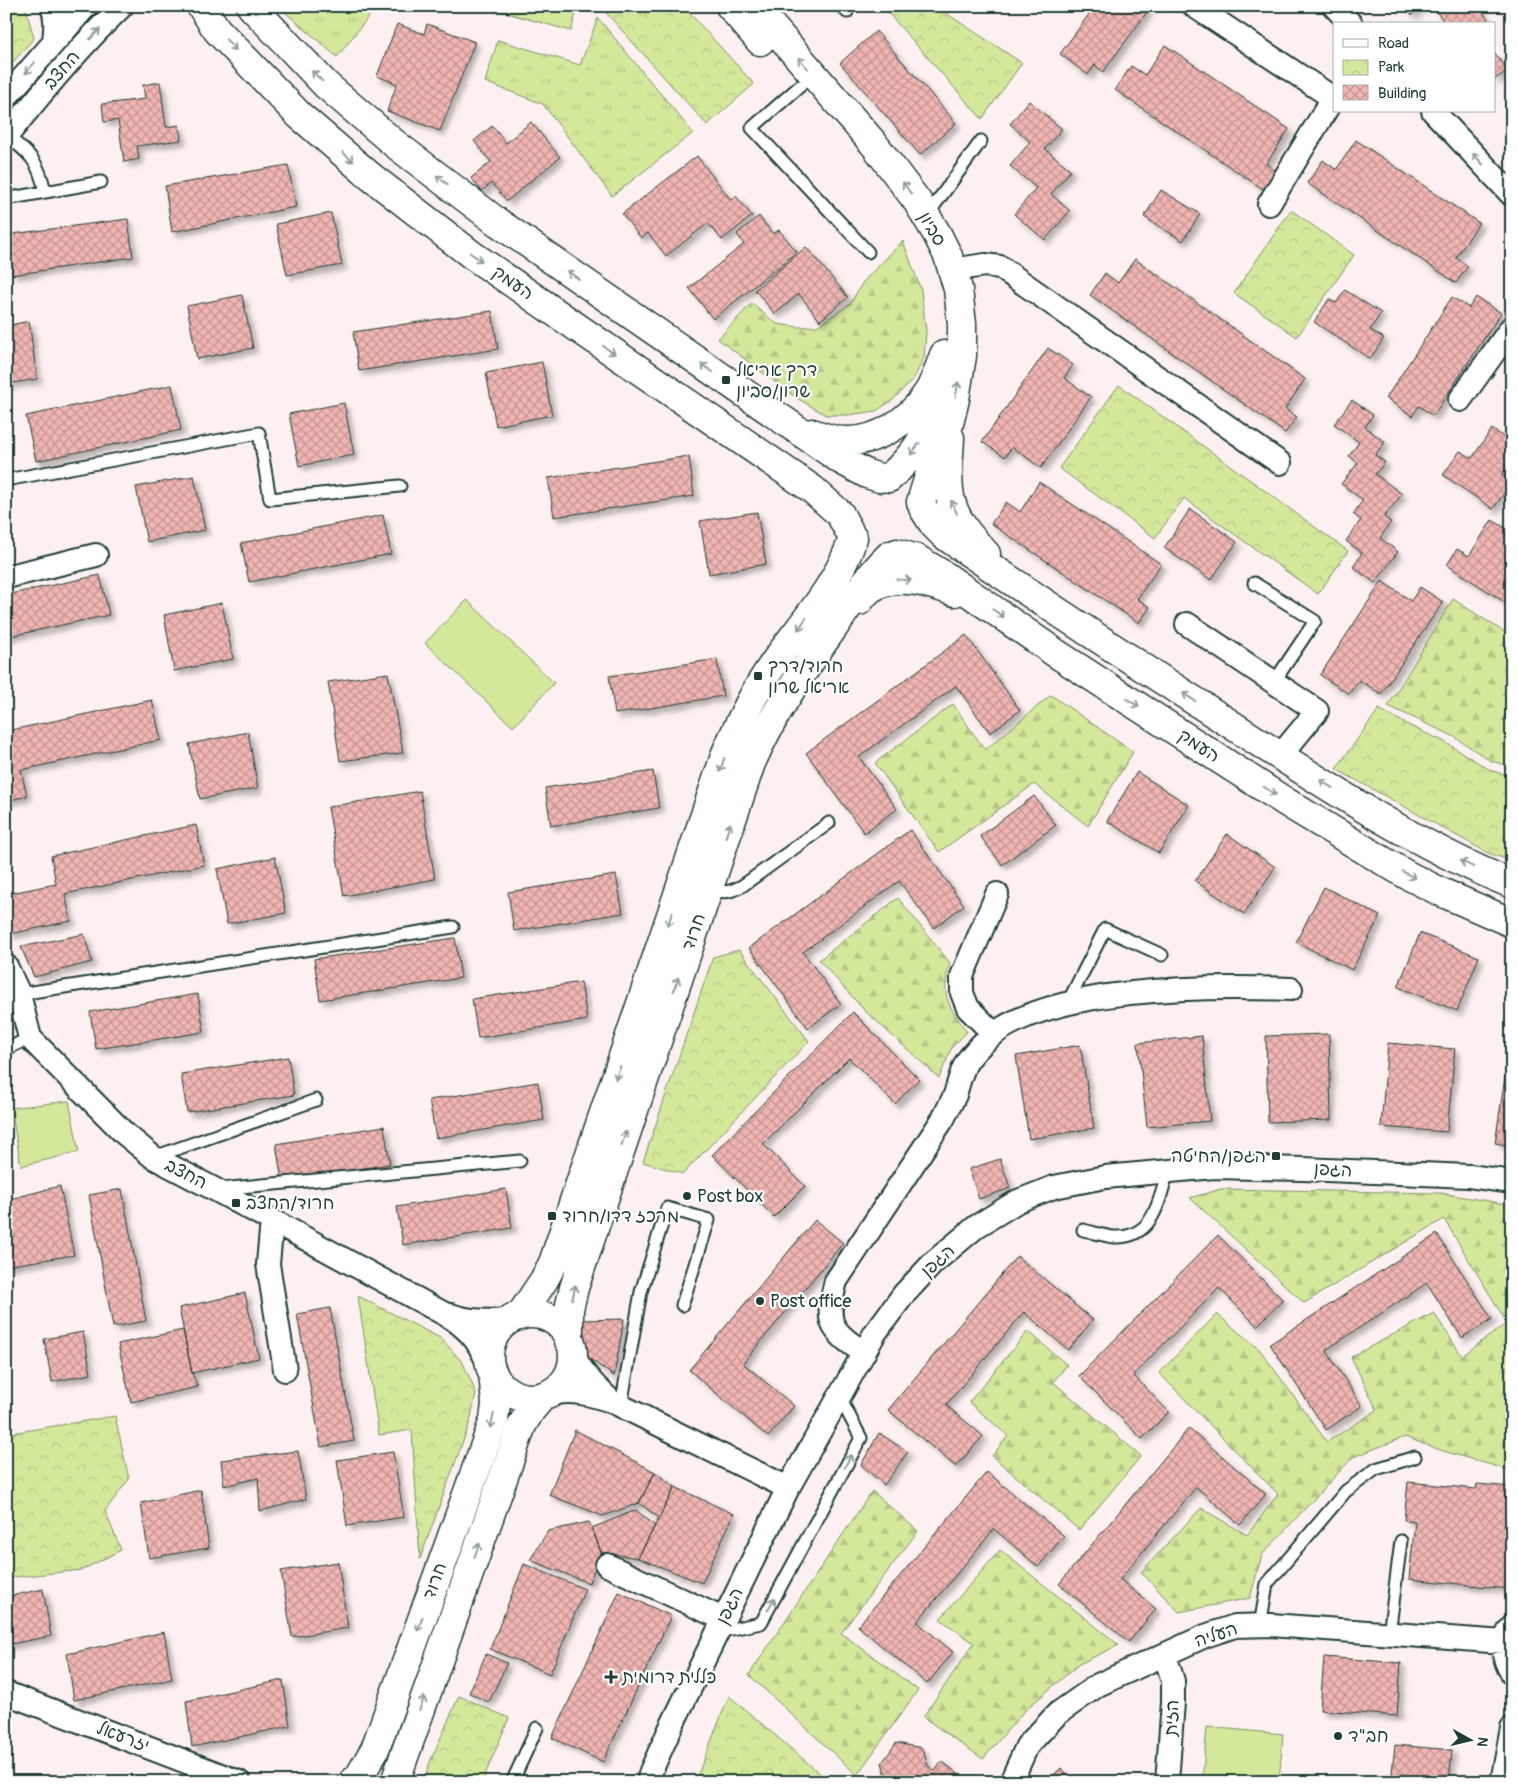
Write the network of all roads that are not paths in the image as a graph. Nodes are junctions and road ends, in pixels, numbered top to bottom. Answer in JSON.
{"nodes":[{"id":1,"x":52,"y":6,"type":"edge"},
{"id":2,"x":86,"y":6,"type":"edge"},
{"id":3,"x":122,"y":6,"type":"edge"},
{"id":4,"x":201,"y":6,"type":"edge"},
{"id":5,"x":251,"y":6,"type":"edge"},
{"id":6,"x":730,"y":6,"type":"edge"},
{"id":7,"x":754,"y":6,"type":"edge"},
{"id":8,"x":1194,"y":6,"type":"edge"},
{"id":9,"x":1334,"y":6,"type":"edge"},
{"id":10,"x":1222,"y":14,"type":"edge"},
{"id":11,"x":1349,"y":22,"type":"edge"},
{"id":12,"x":54,"y":42,"type":"junction"},
{"id":13,"x":800,"y":86,"type":"junction"},
{"id":14,"x":6,"y":97,"type":"edge"},
{"id":15,"x":1434,"y":112,"type":"edge"},
{"id":16,"x":7,"y":136,"type":"edge"},
{"id":17,"x":982,"y":141,"type":"dead end"},
{"id":18,"x":101,"y":182,"type":"dead end"},
{"id":19,"x":45,"y":192,"type":"junction"},
{"id":20,"x":1512,"y":195,"type":"edge"},
{"id":21,"x":6,"y":199,"type":"edge"},
{"id":22,"x":1269,"y":204,"type":"dead end"},
{"id":23,"x":926,"y":217,"type":"junction"},
{"id":24,"x":868,"y":252,"type":"dead end"},
{"id":25,"x":952,"y":270,"type":"junction"},
{"id":26,"x":1512,"y":327,"type":"edge"},
{"id":27,"x":944,"y":355,"type":"junction"},
{"id":28,"x":1460,"y":400,"type":"dead end"},
{"id":29,"x":951,"y":416,"type":"junction"},
{"id":30,"x":793,"y":427,"type":"junction"},
{"id":31,"x":1280,"y":463,"type":"dead end"},
{"id":32,"x":884,"y":478,"type":"junction"},
{"id":33,"x":6,"y":480,"type":"edge"},
{"id":34,"x":400,"y":486,"type":"dead end"},
{"id":35,"x":812,"y":489,"type":"junction"},
{"id":36,"x":922,"y":505,"type":"junction"},
{"id":37,"x":851,"y":534,"type":"junction"},
{"id":38,"x":893,"y":554,"type":"junction"},
{"id":39,"x":96,"y":555,"type":"dead end"},
{"id":40,"x":6,"y":577,"type":"edge"},
{"id":41,"x":1254,"y":583,"type":"dead end"},
{"id":42,"x":1016,"y":586,"type":"junction"},
{"id":43,"x":976,"y":598,"type":"junction"},
{"id":44,"x":817,"y":603,"type":"junction"},
{"id":45,"x":836,"y":623,"type":"junction"},
{"id":46,"x":1187,"y":624,"type":"dead end"},
{"id":47,"x":1274,"y":682,"type":"junction"},
{"id":48,"x":1280,"y":756,"type":"junction"},
{"id":49,"x":829,"y":822,"type":"dead end"},
{"id":50,"x":1512,"y":884,"type":"edge"},
{"id":51,"x":709,"y":887,"type":"junction"},
{"id":52,"x":997,"y":894,"type":"dead end"},
{"id":53,"x":1512,"y":923,"type":"edge"},
{"id":54,"x":453,"y":927,"type":"dead end"},
{"id":55,"x":1162,"y":955,"type":"dead end"},
{"id":56,"x":6,"y":966,"type":"edge"},
{"id":57,"x":1291,"y":989,"type":"dead end"},
{"id":58,"x":19,"y":994,"type":"junction"},
{"id":59,"x":1067,"y":1004,"type":"junction"},
{"id":60,"x":994,"y":1034,"type":"junction"},
{"id":61,"x":30,"y":1038,"type":"junction"},
{"id":62,"x":6,"y":1049,"type":"edge"},
{"id":63,"x":316,"y":1100,"type":"dead end"},
{"id":64,"x":153,"y":1157,"type":"junction"},
{"id":65,"x":520,"y":1161,"type":"dead end"},
{"id":66,"x":1168,"y":1171,"type":"junction"},
{"id":67,"x":1512,"y":1182,"type":"edge"},
{"id":68,"x":216,"y":1190,"type":"junction"},
{"id":69,"x":272,"y":1220,"type":"junction"},
{"id":70,"x":1083,"y":1230,"type":"dead end"},
{"id":71,"x":682,"y":1305,"type":"dead end"},
{"id":72,"x":436,"y":1309,"type":"junction"},
{"id":73,"x":515,"y":1318,"type":"junction"},
{"id":74,"x":571,"y":1347,"type":"junction"},
{"id":75,"x":864,"y":1353,"type":"junction"},
{"id":76,"x":285,"y":1370,"type":"dead end"},
{"id":77,"x":492,"y":1370,"type":"junction"},
{"id":78,"x":547,"y":1395,"type":"junction"},
{"id":79,"x":839,"y":1396,"type":"junction"},
{"id":80,"x":616,"y":1403,"type":"junction"},
{"id":81,"x":1415,"y":1456,"type":"dead end"},
{"id":82,"x":788,"y":1488,"type":"junction"},
{"id":83,"x":1400,"y":1541,"type":"dead end"},
{"id":84,"x":607,"y":1565,"type":"dead end"},
{"id":85,"x":720,"y":1626,"type":"junction"},
{"id":86,"x":1260,"y":1626,"type":"junction"},
{"id":87,"x":1388,"y":1634,"type":"junction"},
{"id":88,"x":1508,"y":1634,"type":"edge"},
{"id":89,"x":1165,"y":1654,"type":"junction"},
{"id":90,"x":1512,"y":1673,"type":"edge"},
{"id":91,"x":6,"y":1693,"type":"edge"},
{"id":92,"x":537,"y":1728,"type":"dead end"},
{"id":93,"x":412,"y":1731,"type":"junction"},
{"id":94,"x":1511,"y":1731,"type":"edge"},
{"id":95,"x":239,"y":1782,"type":"edge"},
{"id":96,"x":353,"y":1782,"type":"edge"},
{"id":97,"x":395,"y":1782,"type":"edge"},
{"id":98,"x":412,"y":1782,"type":"edge"},
{"id":99,"x":512,"y":1782,"type":"edge"},
{"id":100,"x":648,"y":1782,"type":"edge"},
{"id":101,"x":1012,"y":1782,"type":"edge"},
{"id":102,"x":1167,"y":1782,"type":"edge"},
{"id":103,"x":1502,"y":1782,"type":"edge"}],
"edges":[{"from":1,"to":12,"type":"street"},
{"from":2,"to":12,"type":"street","name":"החצב"},
{"from":16,"to":3,"type":"street","name":"החצב","one_way":true},
{"from":4,"to":35,"type":"street","name":"העמק","one_way":true},
{"from":30,"to":5,"type":"street","one_way":true},
{"from":6,"to":13,"type":"street","name":"סביון"},
{"from":23,"to":7,"type":"street","name":"סביון","one_way":true},
{"from":8,"to":10,"type":"street"},
{"from":9,"to":11,"type":"street"},
{"from":10,"to":22,"type":"street"},
{"from":12,"to":14,"type":"street","name":"החצב","one_way":true},
{"from":13,"to":24,"type":"lane"},
{"from":13,"to":27,"type":"street","name":"סביון"},
{"from":20,"to":15,"type":"street","one_way":true},
{"from":16,"to":19,"type":"lane"},
{"from":17,"to":23,"type":"lane"},
{"from":18,"to":19,"type":"lane"},
{"from":19,"to":21,"type":"lane"},
{"from":23,"to":25,"type":"street","name":"סביון"},
{"from":29,"to":25,"type":"street","name":"סביון","one_way":true},
{"from":25,"to":31,"type":"street"},
{"from":26,"to":28,"type":"street"},
{"from":27,"to":30,"type":"street"},
{"from":27,"to":32,"type":"street","name":"סביון","one_way":true},
{"from":29,"to":36,"type":"street","name":"סביון"},
{"from":42,"to":29,"type":"street","one_way":true},
{"from":30,"to":32,"type":"street"},
{"from":32,"to":36,"type":"street"},
{"from":32,"to":37,"type":"street"},
{"from":33,"to":34,"type":"lane"},
{"from":35,"to":37,"type":"street","name":"העמק"},
{"from":35,"to":44,"type":"street"},
{"from":36,"to":38,"type":"street"},
{"from":36,"to":42,"type":"street","name":"העמק"},
{"from":37,"to":38,"type":"street"},
{"from":37,"to":44,"type":"street","name":"חרוד"},
{"from":38,"to":43,"type":"street","name":"העמק"},
{"from":38,"to":45,"type":"street","name":"חרוד"},
{"from":39,"to":40,"type":"street"},
{"from":41,"to":47,"type":"lane"},
{"from":48,"to":42,"type":"street","name":"העמק","one_way":true},
{"from":45,"to":43,"type":"street","one_way":true},
{"from":43,"to":53,"type":"street","name":"העמק","one_way":true},
{"from":44,"to":73,"type":"street","name":"חרוד","one_way":true},
{"from":51,"to":45,"type":"street","name":"חרוד","one_way":true},
{"from":46,"to":47,"type":"street"},
{"from":47,"to":48,"type":"street"},
{"from":50,"to":48,"type":"street","name":"העמק","one_way":true},
{"from":49,"to":51,"type":"lane"},
{"from":74,"to":51,"type":"street","name":"חרוד","one_way":true},
{"from":52,"to":60,"type":"street"},
{"from":54,"to":58,"type":"lane"},
{"from":55,"to":59,"type":"lane"},
{"from":56,"to":58,"type":"street"},
{"from":57,"to":59,"type":"street"},
{"from":58,"to":61,"type":"street"},
{"from":59,"to":60,"type":"street"},
{"from":60,"to":75,"type":"street"},
{"from":61,"to":62,"type":"lane"},
{"from":61,"to":64,"type":"street","name":"החצב"},
{"from":63,"to":64,"type":"lane"},
{"from":64,"to":68,"type":"street","name":"החצב"},
{"from":65,"to":68,"type":"lane"},
{"from":66,"to":67,"type":"street","name":"הגפן"},
{"from":66,"to":70,"type":"lane"},
{"from":66,"to":75,"type":"street","name":"הגפן"},
{"from":68,"to":69,"type":"street","name":"החצב"},
{"from":69,"to":72,"type":"street","name":"החצב"},
{"from":69,"to":76,"type":"street"},
{"from":71,"to":80,"type":"lane"},
{"from":72,"to":73,"type":"street","name":"החצב"},
{"from":72,"to":77,"type":"street","name":"החצב"},
{"from":73,"to":74,"type":"street"},
{"from":73,"to":77,"type":"street"},
{"from":74,"to":78,"type":"street"},
{"from":74,"to":80,"type":"street"},
{"from":75,"to":79,"type":"street","name":"הגפן"},
{"from":77,"to":78,"type":"street"},
{"from":77,"to":96,"type":"street","name":"חרוד","one_way":true},
{"from":78,"to":80,"type":"street"},
{"from":93,"to":78,"type":"street","name":"חרוד","one_way":true},
{"from":79,"to":82,"type":"street","name":"הגפן"},
{"from":85,"to":79,"type":"lane","one_way":true},
{"from":80,"to":82,"type":"street"},
{"from":81,"to":86,"type":"lane"},
{"from":82,"to":85,"type":"street","name":"הגפן"},
{"from":83,"to":87,"type":"lane"},
{"from":84,"to":85,"type":"street"},
{"from":85,"to":100,"type":"street","name":"הגפן"},
{"from":86,"to":87,"type":"street","name":"העליה"},
{"from":86,"to":89,"type":"street","name":"העליה"},
{"from":87,"to":88,"type":"street","name":"העליה"},
{"from":88,"to":90,"type":"street"},
{"from":89,"to":101,"type":"street","name":"העליה"},
{"from":89,"to":102,"type":"street","name":"הזית"},
{"from":91,"to":95,"type":"street","name":"יזרעאל"},
{"from":92,"to":99,"type":"lane"},
{"from":93,"to":97,"type":"street","name":"חרוד"},
{"from":93,"to":98,"type":"street"},
{"from":94,"to":103,"type":"street"}]}
